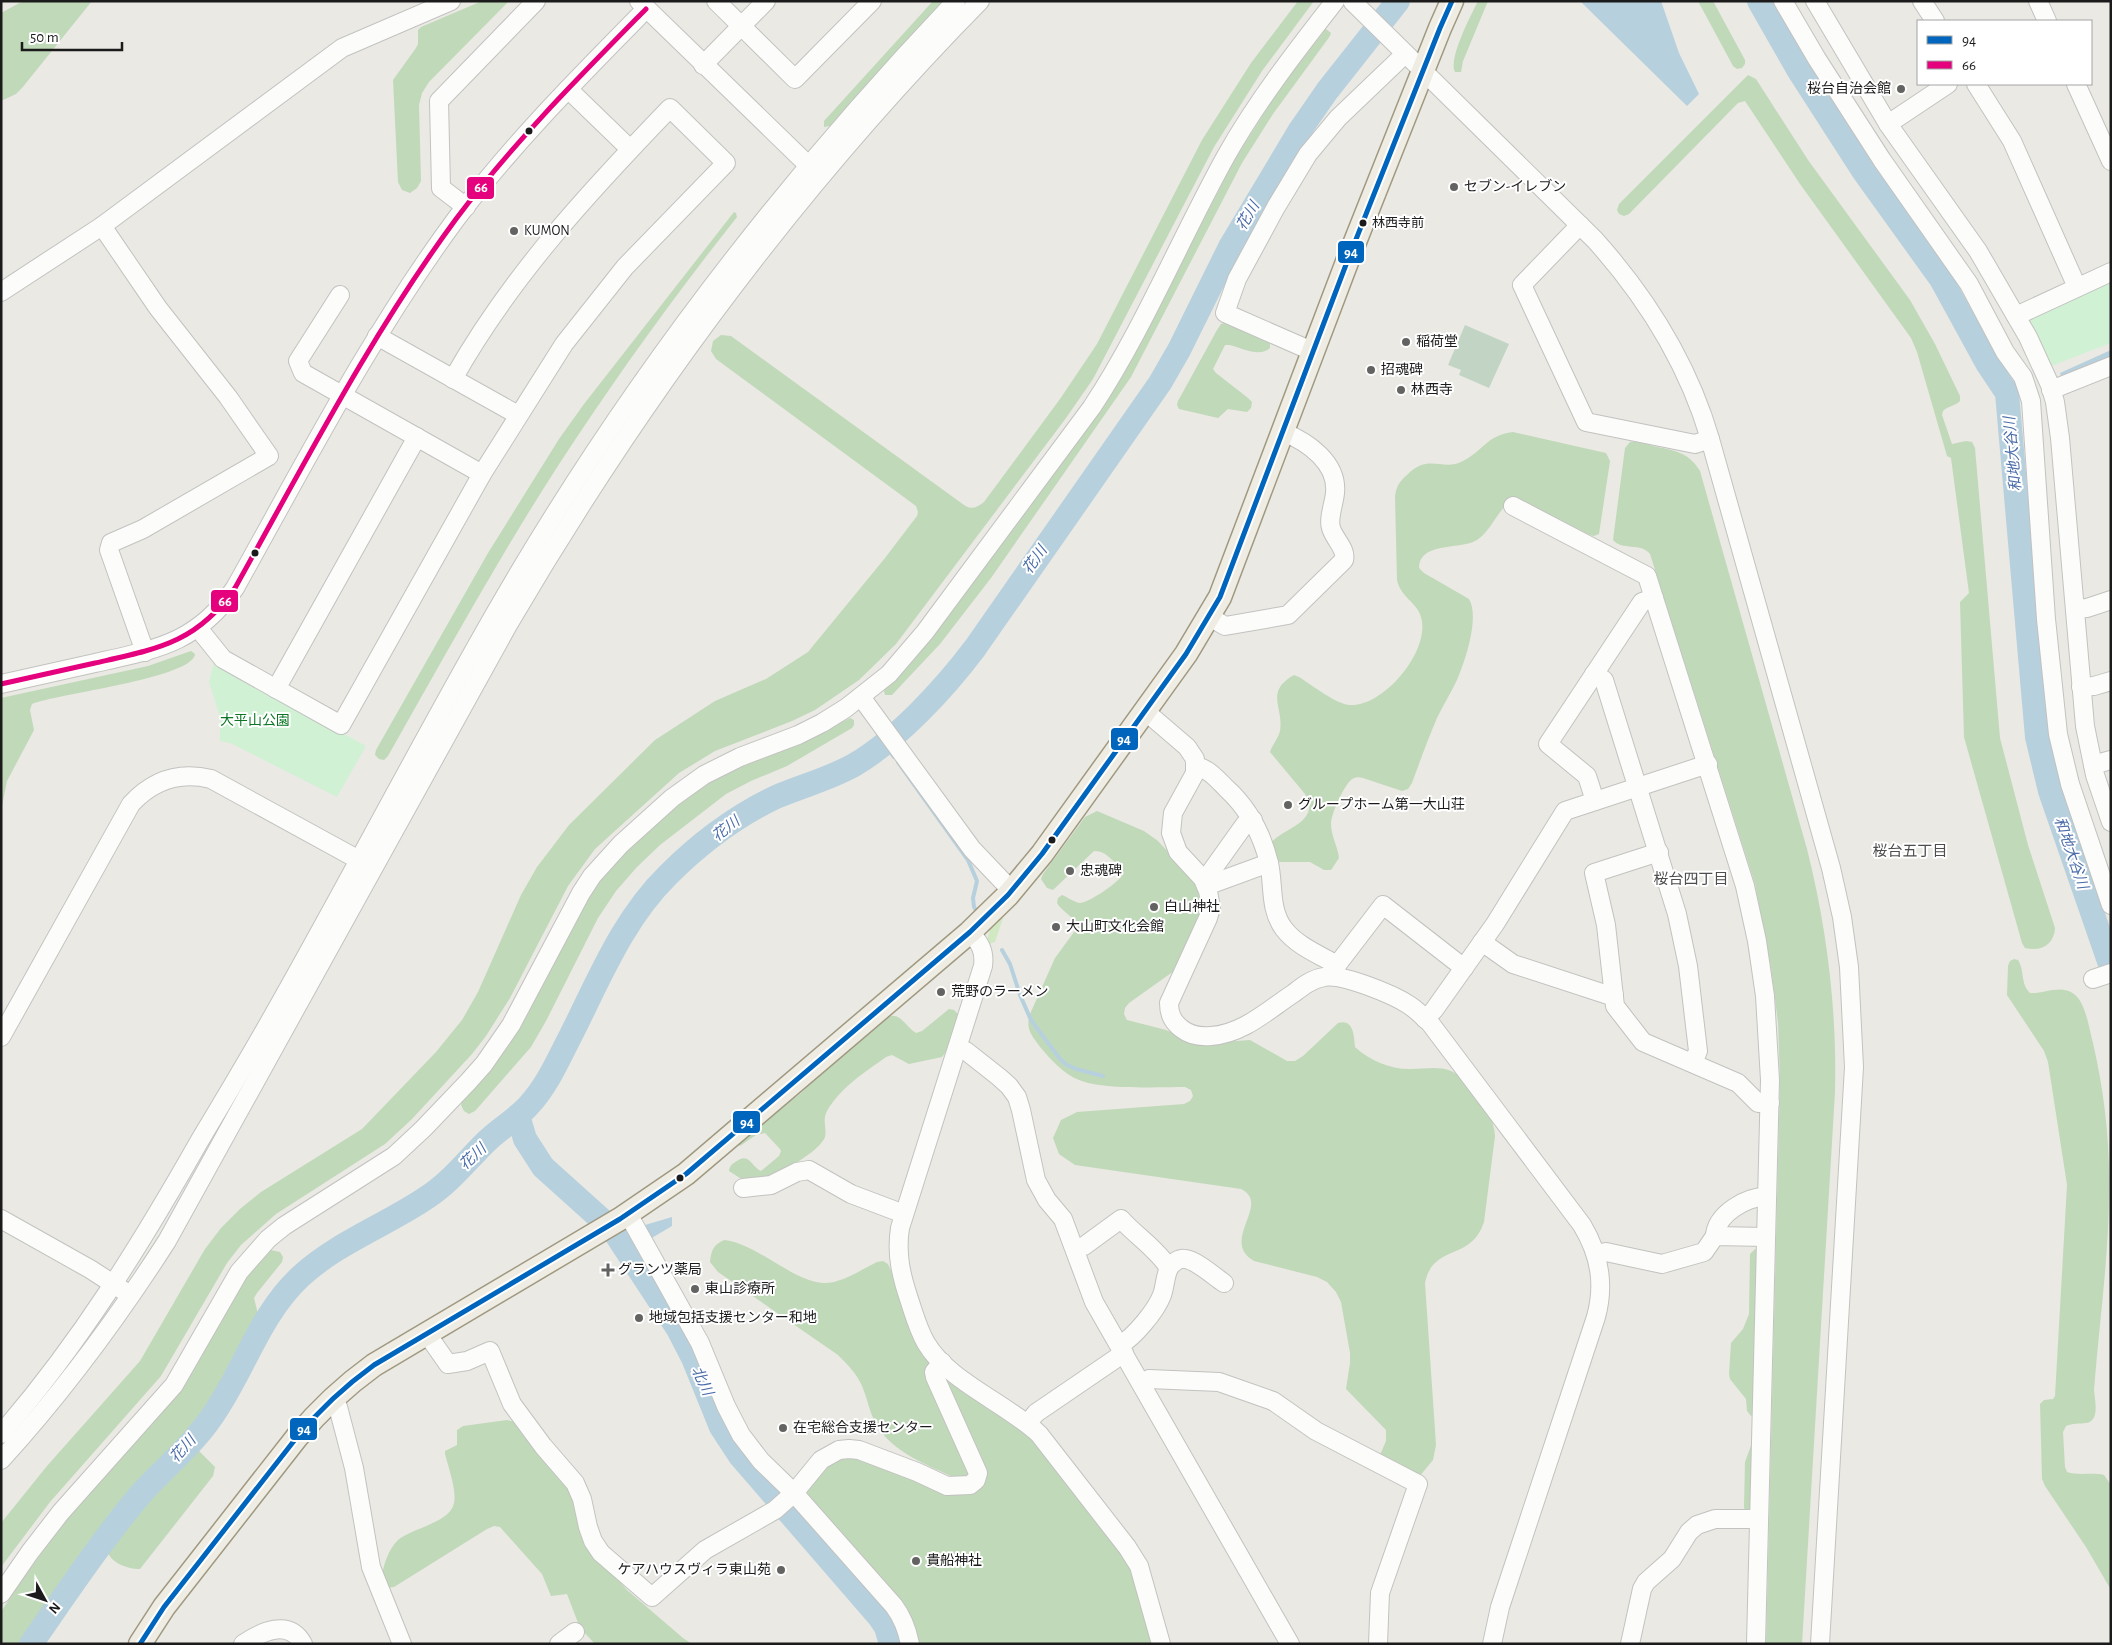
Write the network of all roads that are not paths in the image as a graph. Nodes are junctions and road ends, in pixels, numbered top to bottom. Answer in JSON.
{"nodes":[{"id":1,"x":451,"y":1,"type":"edge"},
{"id":2,"x":536,"y":1,"type":"edge"},
{"id":3,"x":716,"y":1,"type":"edge"},
{"id":4,"x":766,"y":1,"type":"edge"},
{"id":5,"x":872,"y":1,"type":"edge"},
{"id":6,"x":956,"y":1,"type":"edge"},
{"id":7,"x":980,"y":1,"type":"edge"},
{"id":8,"x":1335,"y":1,"type":"edge"},
{"id":9,"x":1452,"y":1,"type":"edge"},
{"id":10,"x":1783,"y":1,"type":"edge"},
{"id":11,"x":1815,"y":1,"type":"edge"},
{"id":12,"x":1922,"y":1,"type":"edge"},
{"id":13,"x":2038,"y":1,"type":"edge"},
{"id":14,"x":642,"y":5,"type":"edge"},
{"id":15,"x":1355,"y":5,"type":"edge"},
{"id":16,"x":1934,"y":20,"type":"edge"},
{"id":17,"x":2047,"y":20,"type":"edge"},
{"id":18,"x":741,"y":26,"type":"junction"},
{"id":19,"x":1400,"y":48,"type":"junction"},
{"id":20,"x":703,"y":65,"type":"junction"},
{"id":21,"x":1423,"y":71,"type":"junction"},
{"id":22,"x":1946,"y":85,"type":"edge"},
{"id":23,"x":1977,"y":85,"type":"edge"},
{"id":24,"x":2076,"y":85,"type":"edge"},
{"id":25,"x":568,"y":89,"type":"junction"},
{"id":26,"x":1888,"y":124,"type":"junction"},
{"id":27,"x":630,"y":149,"type":"junction"},
{"id":28,"x":2111,"y":162,"type":"edge"},
{"id":29,"x":808,"y":166,"type":"junction"},
{"id":30,"x":466,"y":207,"type":"junction"},
{"id":31,"x":102,"y":226,"type":"junction"},
{"id":32,"x":1580,"y":226,"type":"junction"},
{"id":33,"x":2111,"y":272,"type":"edge"},
{"id":34,"x":2077,"y":287,"type":"junction"},
{"id":35,"x":1,"y":292,"type":"edge"},
{"id":36,"x":332,"y":299,"type":"dead end"},
{"id":37,"x":2016,"y":316,"type":"junction"},
{"id":38,"x":377,"y":336,"type":"junction"},
{"id":39,"x":1314,"y":352,"type":"junction"},
{"id":40,"x":2111,"y":366,"type":"edge"},
{"id":41,"x":453,"y":379,"type":"junction"},
{"id":42,"x":2051,"y":390,"type":"junction"},
{"id":43,"x":343,"y":396,"type":"junction"},
{"id":44,"x":518,"y":415,"type":"junction"},
{"id":45,"x":1283,"y":432,"type":"junction"},
{"id":46,"x":417,"y":437,"type":"junction"},
{"id":47,"x":1710,"y":439,"type":"junction"},
{"id":48,"x":482,"y":474,"type":"junction"},
{"id":49,"x":1513,"y":506,"type":"dead end"},
{"id":50,"x":1654,"y":598,"type":"junction"},
{"id":51,"x":2111,"y":600,"type":"edge"},
{"id":52,"x":2074,"y":609,"type":"junction"},
{"id":53,"x":1210,"y":617,"type":"junction"},
{"id":54,"x":198,"y":628,"type":"junction"},
{"id":55,"x":145,"y":652,"type":"junction"},
{"id":56,"x":1594,"y":674,"type":"junction"},
{"id":57,"x":2111,"y":680,"type":"edge"},
{"id":58,"x":1,"y":684,"type":"edge"},
{"id":59,"x":2081,"y":687,"type":"junction"},
{"id":60,"x":276,"y":689,"type":"junction"},
{"id":61,"x":861,"y":697,"type":"junction"},
{"id":62,"x":1145,"y":711,"type":"junction"},
{"id":63,"x":2111,"y":760,"type":"edge"},
{"id":64,"x":1708,"y":764,"type":"junction"},
{"id":65,"x":2093,"y":765,"type":"junction"},
{"id":66,"x":1196,"y":766,"type":"junction"},
{"id":67,"x":1638,"y":787,"type":"junction"},
{"id":68,"x":1595,"y":801,"type":"junction"},
{"id":69,"x":1253,"y":820,"type":"junction"},
{"id":70,"x":2111,"y":822,"type":"edge"},
{"id":71,"x":1659,"y":852,"type":"junction"},
{"id":72,"x":359,"y":860,"type":"junction"},
{"id":73,"x":1269,"y":863,"type":"junction"},
{"id":74,"x":1205,"y":883,"type":"junction"},
{"id":75,"x":1012,"y":891,"type":"junction"},
{"id":76,"x":2111,"y":905,"type":"edge"},
{"id":77,"x":970,"y":932,"type":"junction"},
{"id":78,"x":1482,"y":942,"type":"junction"},
{"id":79,"x":1464,"y":968,"type":"junction"},
{"id":80,"x":1336,"y":971,"type":"junction"},
{"id":81,"x":1614,"y":995,"type":"junction"},
{"id":82,"x":1426,"y":1019,"type":"junction"},
{"id":83,"x":1,"y":1037,"type":"edge"},
{"id":84,"x":957,"y":1049,"type":"junction"},
{"id":85,"x":1692,"y":1063,"type":"junction"},
{"id":86,"x":1770,"y":1103,"type":"junction"},
{"id":87,"x":743,"y":1188,"type":"dead end"},
{"id":88,"x":1767,"y":1197,"type":"junction"},
{"id":89,"x":904,"y":1214,"type":"junction"},
{"id":90,"x":624,"y":1217,"type":"junction"},
{"id":91,"x":1,"y":1219,"type":"edge"},
{"id":92,"x":1715,"y":1236,"type":"junction"},
{"id":93,"x":1766,"y":1237,"type":"junction"},
{"id":94,"x":1075,"y":1249,"type":"junction"},
{"id":95,"x":1596,"y":1254,"type":"junction"},
{"id":96,"x":1169,"y":1268,"type":"junction"},
{"id":97,"x":114,"y":1284,"type":"junction"},
{"id":98,"x":1224,"y":1284,"type":"dead end"},
{"id":99,"x":131,"y":1296,"type":"junction"},
{"id":100,"x":427,"y":1334,"type":"junction"},
{"id":101,"x":1122,"y":1349,"type":"junction"},
{"id":102,"x":942,"y":1362,"type":"junction"},
{"id":103,"x":1142,"y":1383,"type":"junction"},
{"id":104,"x":330,"y":1399,"type":"junction"},
{"id":105,"x":1028,"y":1423,"type":"junction"},
{"id":106,"x":1,"y":1434,"type":"edge"},
{"id":107,"x":1,"y":1460,"type":"edge"},
{"id":108,"x":786,"y":1501,"type":"junction"},
{"id":109,"x":1759,"y":1519,"type":"junction"},
{"id":110,"x":1,"y":1594,"type":"edge"},
{"id":111,"x":575,"y":1632,"type":"dead end"},
{"id":112,"x":140,"y":1644,"type":"edge"},
{"id":113,"x":243,"y":1644,"type":"edge"},
{"id":114,"x":303,"y":1644,"type":"edge"},
{"id":115,"x":402,"y":1644,"type":"edge"},
{"id":116,"x":559,"y":1644,"type":"edge"},
{"id":117,"x":910,"y":1644,"type":"edge"},
{"id":118,"x":1161,"y":1644,"type":"edge"},
{"id":119,"x":1290,"y":1644,"type":"edge"},
{"id":120,"x":1378,"y":1644,"type":"edge"},
{"id":121,"x":1492,"y":1644,"type":"edge"},
{"id":122,"x":1630,"y":1644,"type":"edge"},
{"id":123,"x":1756,"y":1644,"type":"edge"},
{"id":124,"x":1820,"y":1644,"type":"edge"}],
"edges":[{"from":1,"to":31,"type":"street"},
{"from":2,"to":30,"type":"street"},
{"from":3,"to":18,"type":"street"},
{"from":4,"to":18,"type":"street"},
{"from":5,"to":18,"type":"street"},
{"from":6,"to":29,"type":"street"},
{"from":7,"to":99,"type":"street"},
{"from":8,"to":61,"type":"street"},
{"from":9,"to":21,"type":"main road"},
{"from":10,"to":76,"type":"street"},
{"from":11,"to":26,"type":"street"},
{"from":12,"to":16,"type":"street"},
{"from":13,"to":17,"type":"street"},
{"from":14,"to":20,"type":"street"},
{"from":14,"to":25,"type":"street"},
{"from":15,"to":19,"type":"street"},
{"from":18,"to":20,"type":"street"},
{"from":19,"to":21,"type":"street"},
{"from":19,"to":39,"type":"street"},
{"from":20,"to":29,"type":"street"},
{"from":21,"to":32,"type":"street"},
{"from":21,"to":39,"type":"main road"},
{"from":22,"to":26,"type":"street"},
{"from":23,"to":34,"type":"street"},
{"from":24,"to":28,"type":"street"},
{"from":25,"to":27,"type":"street"},
{"from":25,"to":30,"type":"street"},
{"from":26,"to":37,"type":"street"},
{"from":27,"to":41,"type":"street"},
{"from":27,"to":44,"type":"street"},
{"from":29,"to":72,"type":"street"},
{"from":30,"to":38,"type":"street"},
{"from":31,"to":35,"type":"street"},
{"from":31,"to":55,"type":"street"},
{"from":32,"to":47,"type":"street"},
{"from":32,"to":47,"type":"street"},
{"from":33,"to":34,"type":"street"},
{"from":34,"to":37,"type":"street"},
{"from":36,"to":43,"type":"street"},
{"from":37,"to":42,"type":"street"},
{"from":38,"to":41,"type":"street"},
{"from":38,"to":43,"type":"street"},
{"from":39,"to":45,"type":"main road"},
{"from":40,"to":42,"type":"street"},
{"from":41,"to":44,"type":"street"},
{"from":42,"to":52,"type":"street"},
{"from":43,"to":46,"type":"street"},
{"from":43,"to":54,"type":"street"},
{"from":44,"to":48,"type":"street"},
{"from":45,"to":53,"type":"main road"},
{"from":45,"to":53,"type":"street"},
{"from":46,"to":48,"type":"street"},
{"from":46,"to":60,"type":"street"},
{"from":47,"to":124,"type":"street"},
{"from":48,"to":60,"type":"street"},
{"from":49,"to":50,"type":"street"},
{"from":50,"to":56,"type":"street"},
{"from":50,"to":64,"type":"street"},
{"from":51,"to":52,"type":"street"},
{"from":52,"to":59,"type":"street"},
{"from":53,"to":62,"type":"main road"},
{"from":54,"to":55,"type":"street"},
{"from":54,"to":60,"type":"street"},
{"from":55,"to":58,"type":"street"},
{"from":56,"to":67,"type":"street"},
{"from":56,"to":68,"type":"street"},
{"from":57,"to":59,"type":"street"},
{"from":59,"to":65,"type":"street"},
{"from":61,"to":75,"type":"street"},
{"from":61,"to":110,"type":"street"},
{"from":62,"to":66,"type":"street"},
{"from":62,"to":75,"type":"main road"},
{"from":63,"to":65,"type":"street"},
{"from":64,"to":67,"type":"street"},
{"from":64,"to":86,"type":"street"},
{"from":65,"to":70,"type":"street"},
{"from":66,"to":69,"type":"street"},
{"from":66,"to":74,"type":"street"},
{"from":67,"to":68,"type":"street"},
{"from":67,"to":71,"type":"street"},
{"from":68,"to":78,"type":"street"},
{"from":69,"to":73,"type":"street"},
{"from":69,"to":74,"type":"street"},
{"from":71,"to":81,"type":"street"},
{"from":71,"to":85,"type":"street"},
{"from":72,"to":83,"type":"street"},
{"from":72,"to":97,"type":"street"},
{"from":73,"to":74,"type":"street"},
{"from":73,"to":80,"type":"street"},
{"from":74,"to":80,"type":"street"},
{"from":75,"to":77,"type":"main road"},
{"from":77,"to":84,"type":"street"},
{"from":77,"to":90,"type":"main road"},
{"from":78,"to":79,"type":"street"},
{"from":78,"to":81,"type":"street"},
{"from":79,"to":80,"type":"street"},
{"from":79,"to":82,"type":"street"},
{"from":80,"to":82,"type":"street"},
{"from":81,"to":85,"type":"street"},
{"from":82,"to":95,"type":"street"},
{"from":84,"to":89,"type":"street"},
{"from":84,"to":94,"type":"street"},
{"from":85,"to":86,"type":"street"},
{"from":86,"to":88,"type":"street"},
{"from":87,"to":89,"type":"street"},
{"from":88,"to":92,"type":"street"},
{"from":88,"to":93,"type":"street"},
{"from":89,"to":102,"type":"street"},
{"from":90,"to":100,"type":"main road"},
{"from":90,"to":108,"type":"street"},
{"from":91,"to":97,"type":"street"},
{"from":92,"to":93,"type":"street"},
{"from":92,"to":95,"type":"street"},
{"from":93,"to":109,"type":"street"},
{"from":94,"to":96,"type":"street"},
{"from":94,"to":101,"type":"street"},
{"from":95,"to":121,"type":"street"},
{"from":96,"to":98,"type":"street"},
{"from":96,"to":101,"type":"street"},
{"from":97,"to":99,"type":"street"},
{"from":97,"to":106,"type":"street"},
{"from":99,"to":107,"type":"street"},
{"from":100,"to":104,"type":"main road"},
{"from":100,"to":108,"type":"street"},
{"from":101,"to":103,"type":"street"},
{"from":101,"to":105,"type":"street"},
{"from":102,"to":105,"type":"street"},
{"from":102,"to":108,"type":"street"},
{"from":103,"to":119,"type":"street"},
{"from":103,"to":120,"type":"street"},
{"from":104,"to":112,"type":"main road"},
{"from":104,"to":115,"type":"street"},
{"from":105,"to":118,"type":"street"},
{"from":108,"to":117,"type":"street"},
{"from":109,"to":122,"type":"street"},
{"from":109,"to":123,"type":"street"},
{"from":111,"to":116,"type":"street"},
{"from":113,"to":114,"type":"street"}]}
